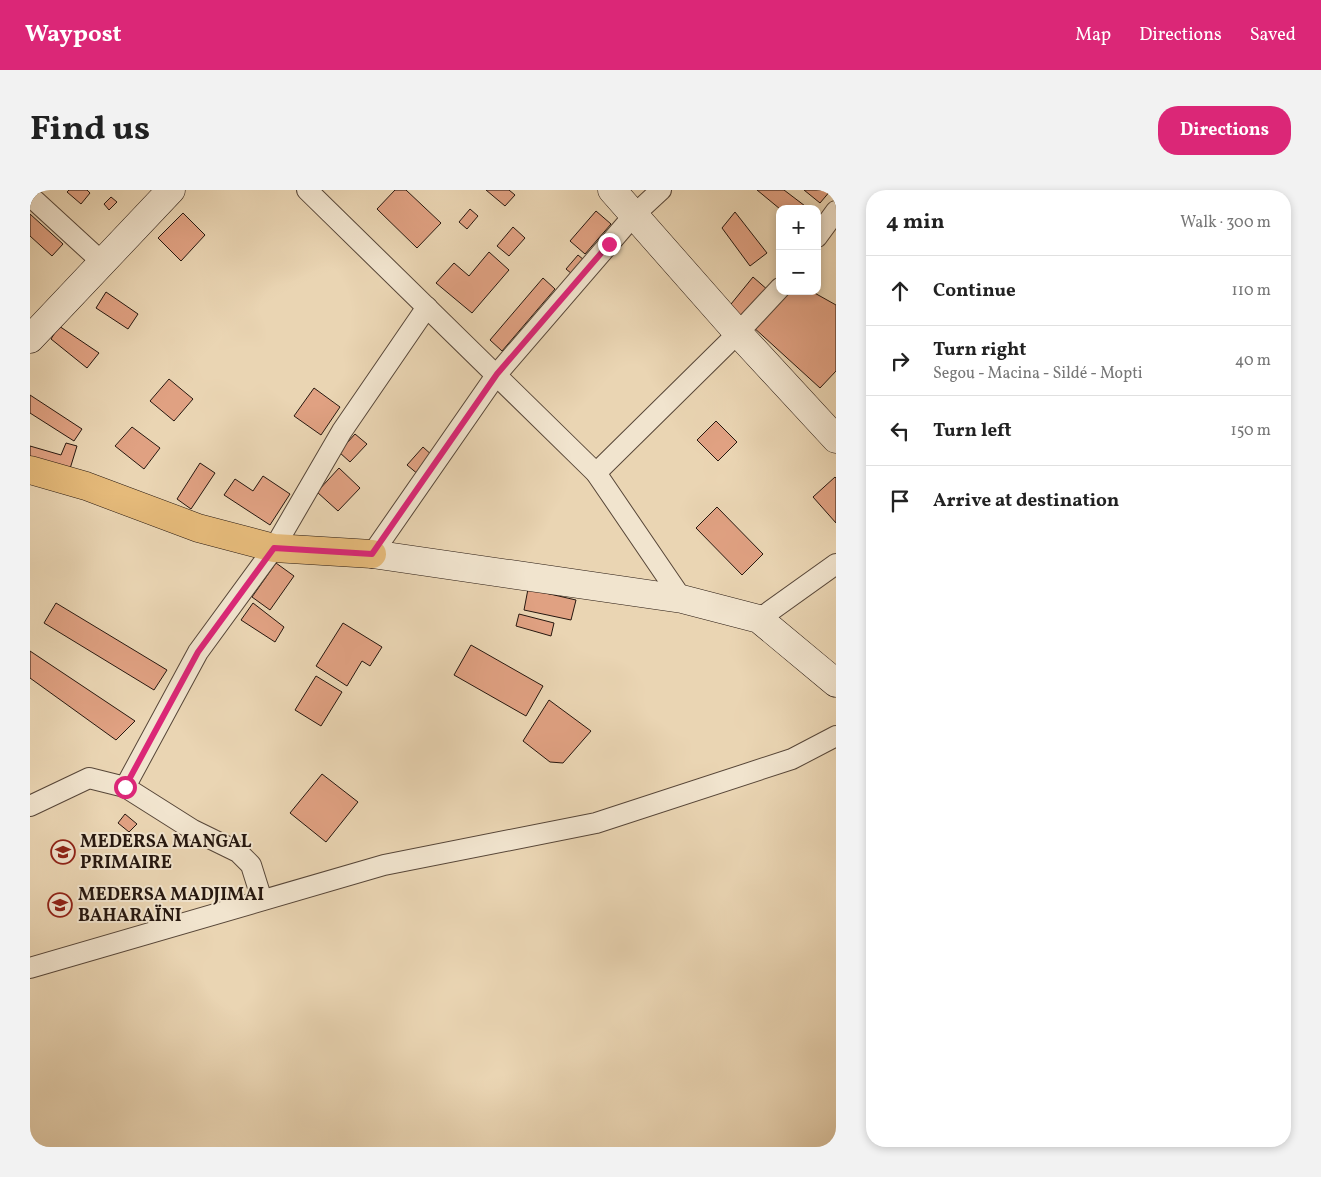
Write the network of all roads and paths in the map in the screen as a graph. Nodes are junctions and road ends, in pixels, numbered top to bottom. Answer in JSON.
{"nodes":[{"id":1,"x":171,"y":190,"type":"edge"},
{"id":2,"x":307,"y":190,"type":"edge"},
{"id":3,"x":612,"y":190,"type":"edge"},
{"id":4,"x":661,"y":190,"type":"edge"},
{"id":5,"x":30,"y":196,"type":"edge"},
{"id":6,"x":836,"y":211,"type":"edge"},
{"id":7,"x":634,"y":215,"type":"junction"},
{"id":8,"x":821,"y":232,"type":"edge"},
{"id":9,"x":102,"y":262,"type":"junction"},
{"id":10,"x":776,"y":292,"type":"edge"},
{"id":11,"x":427,"y":307,"type":"junction"},
{"id":12,"x":738,"y":334,"type":"junction"},
{"id":13,"x":30,"y":339,"type":"edge"},
{"id":14,"x":497,"y":374,"type":"junction"},
{"id":15,"x":836,"y":439,"type":"edge"},
{"id":16,"x":30,"y":470,"type":"edge"},
{"id":17,"x":596,"y":473,"type":"junction"},
{"id":18,"x":274,"y":548,"type":"junction"},
{"id":19,"x":372,"y":554,"type":"junction"},
{"id":20,"x":836,"y":564,"type":"edge"},
{"id":21,"x":682,"y":599,"type":"junction"},
{"id":22,"x":759,"y":619,"type":"junction"},
{"id":23,"x":836,"y":683,"type":"edge"},
{"id":24,"x":836,"y":736,"type":"edge"},
{"id":25,"x":125,"y":787,"type":"junction"},
{"id":26,"x":30,"y":806,"type":"edge"},
{"id":27,"x":262,"y":900,"type":"junction"},
{"id":28,"x":30,"y":968,"type":"edge"}],
"edges":[{"from":1,"to":9,"type":"street"},
{"from":2,"to":11,"type":"street"},
{"from":3,"to":7,"type":"street"},
{"from":4,"to":7,"type":"street"},
{"from":5,"to":9,"type":"street"},
{"from":6,"to":8,"type":"street"},
{"from":7,"to":12,"type":"street"},
{"from":7,"to":14,"type":"street"},
{"from":9,"to":13,"type":"street"},
{"from":10,"to":12,"type":"street"},
{"from":11,"to":14,"type":"street"},
{"from":11,"to":18,"type":"street"},
{"from":12,"to":15,"type":"street"},
{"from":12,"to":17,"type":"street"},
{"from":14,"to":17,"type":"street"},
{"from":14,"to":19,"type":"street"},
{"from":16,"to":18,"type":"main road"},
{"from":17,"to":21,"type":"street"},
{"from":18,"to":19,"type":"main road"},
{"from":18,"to":25,"type":"street"},
{"from":19,"to":21,"type":"street"},
{"from":20,"to":22,"type":"street"},
{"from":21,"to":22,"type":"street"},
{"from":22,"to":23,"type":"street"},
{"from":24,"to":27,"type":"street"},
{"from":25,"to":26,"type":"street"},
{"from":25,"to":27,"type":"street"},
{"from":27,"to":28,"type":"street"}]}
